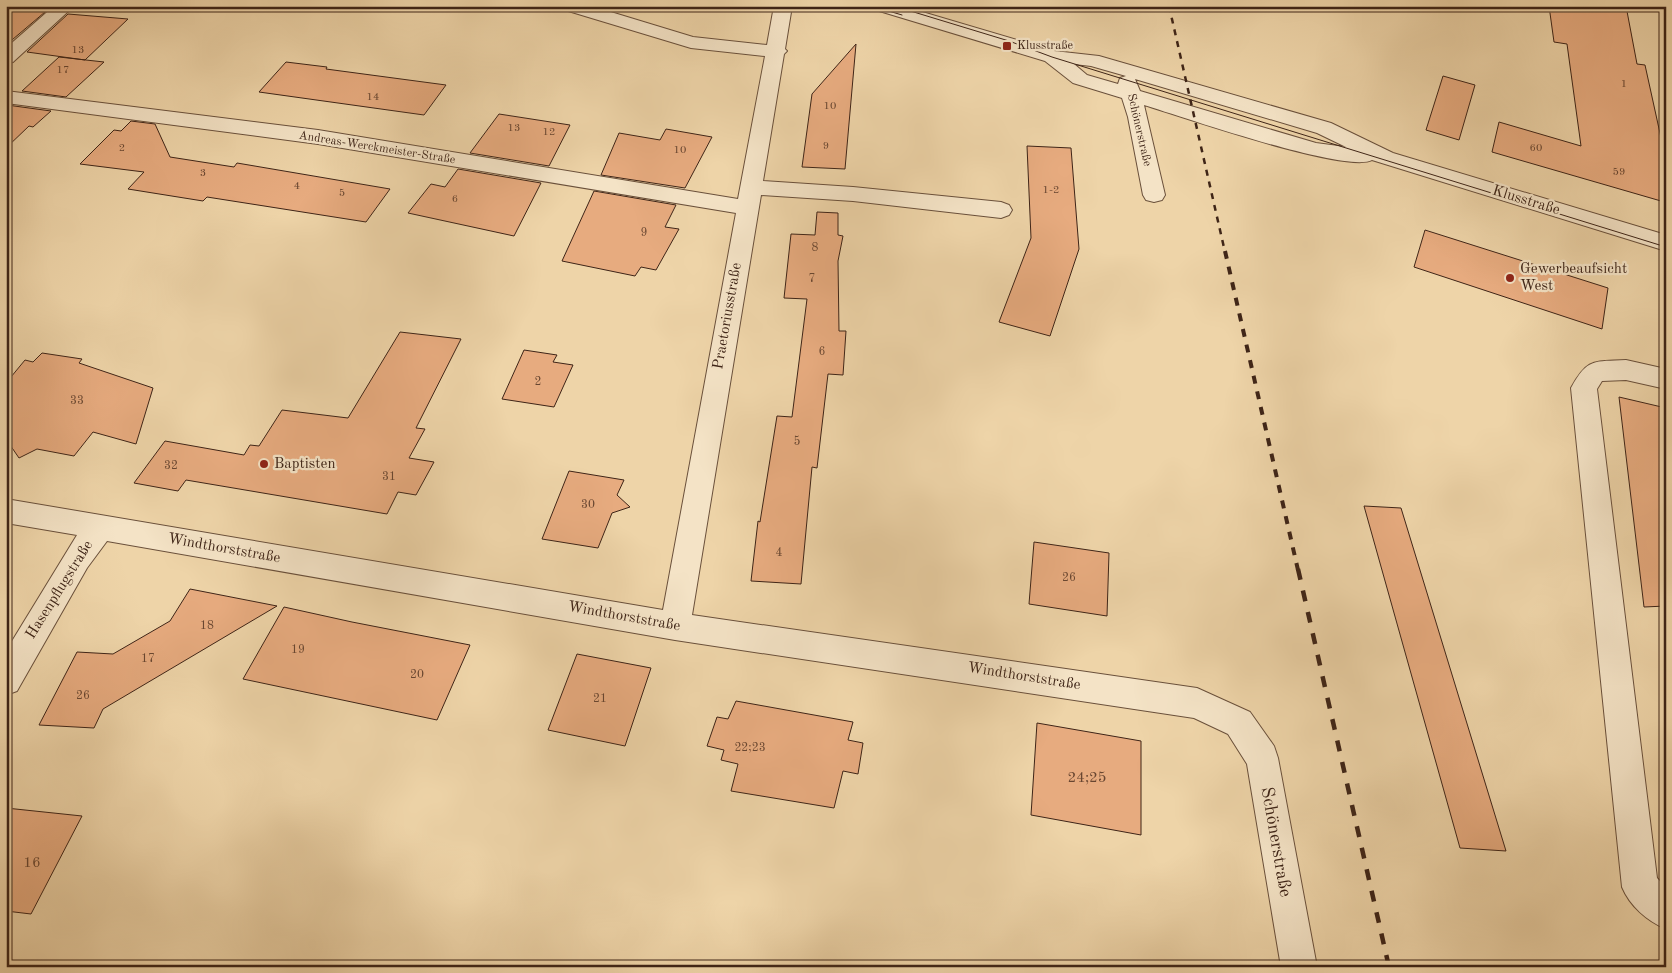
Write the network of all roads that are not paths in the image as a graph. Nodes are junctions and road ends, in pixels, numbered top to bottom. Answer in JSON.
{"nodes":[{"id":1,"x":65,"y":6,"type":"edge"},
{"id":2,"x":571,"y":6,"type":"edge"},
{"id":3,"x":783,"y":6,"type":"edge"},
{"id":4,"x":882,"y":6,"type":"edge"},
{"id":5,"x":776,"y":51,"type":"junction"},
{"id":6,"x":1052,"y":57,"type":"junction"},
{"id":7,"x":6,"y":58,"type":"edge"},
{"id":8,"x":1118,"y":68,"type":"junction"},
{"id":9,"x":1132,"y":96,"type":"junction"},
{"id":10,"x":6,"y":97,"type":"edge"},
{"id":11,"x":1386,"y":158,"type":"junction"},
{"id":12,"x":1154,"y":195,"type":"dead end"},
{"id":13,"x":749,"y":197,"type":"junction"},
{"id":14,"x":1001,"y":210,"type":"dead end"},
{"id":15,"x":1666,"y":243,"type":"edge"},
{"id":16,"x":1666,"y":379,"type":"edge"},
{"id":17,"x":6,"y":511,"type":"edge"},
{"id":18,"x":100,"y":527,"type":"junction"},
{"id":19,"x":675,"y":626,"type":"junction"},
{"id":20,"x":6,"y":680,"type":"edge"},
{"id":21,"x":1239,"y":723,"type":"joint"},
{"id":22,"x":1666,"y":911,"type":"edge"},
{"id":23,"x":1299,"y":967,"type":"edge"}],
"edges":[{"from":1,"to":7,"type":"street"},
{"from":2,"to":5,"type":"street"},
{"from":3,"to":5,"type":"street","name":"Praetoriusstraße"},
{"from":4,"to":6,"type":"street","name":"Klusstraße"},
{"from":5,"to":13,"type":"street","name":"Praetoriusstraße"},
{"from":6,"to":8,"type":"street","name":"Klusstraße"},
{"from":6,"to":9,"type":"street","name":"Klusstraße"},
{"from":8,"to":9,"type":"street","name":"Schönerstraße"},
{"from":8,"to":11,"type":"street","name":"Klusstraße"},
{"from":9,"to":11,"type":"street","name":"Klusstraße"},
{"from":9,"to":12,"type":"street","name":"Schönerstraße"},
{"from":10,"to":13,"type":"street","name":"Andreas-Werckmeister-Straße"},
{"from":11,"to":15,"type":"street","name":"Klusstraße"},
{"from":13,"to":14,"type":"street","name":"Andreas-Werckmeister-Straße"},
{"from":13,"to":19,"type":"street","name":"Praetoriusstraße"},
{"from":16,"to":22,"type":"street"},
{"from":17,"to":18,"type":"street","name":"Windthorststraße"},
{"from":18,"to":19,"type":"street","name":"Windthorststraße"},
{"from":18,"to":20,"type":"street","name":"Hasenpflugstraße"},
{"from":19,"to":21,"type":"street","name":"Windthorststraße"},
{"from":21,"to":23,"type":"street","name":"Schönerstraße"}]}
